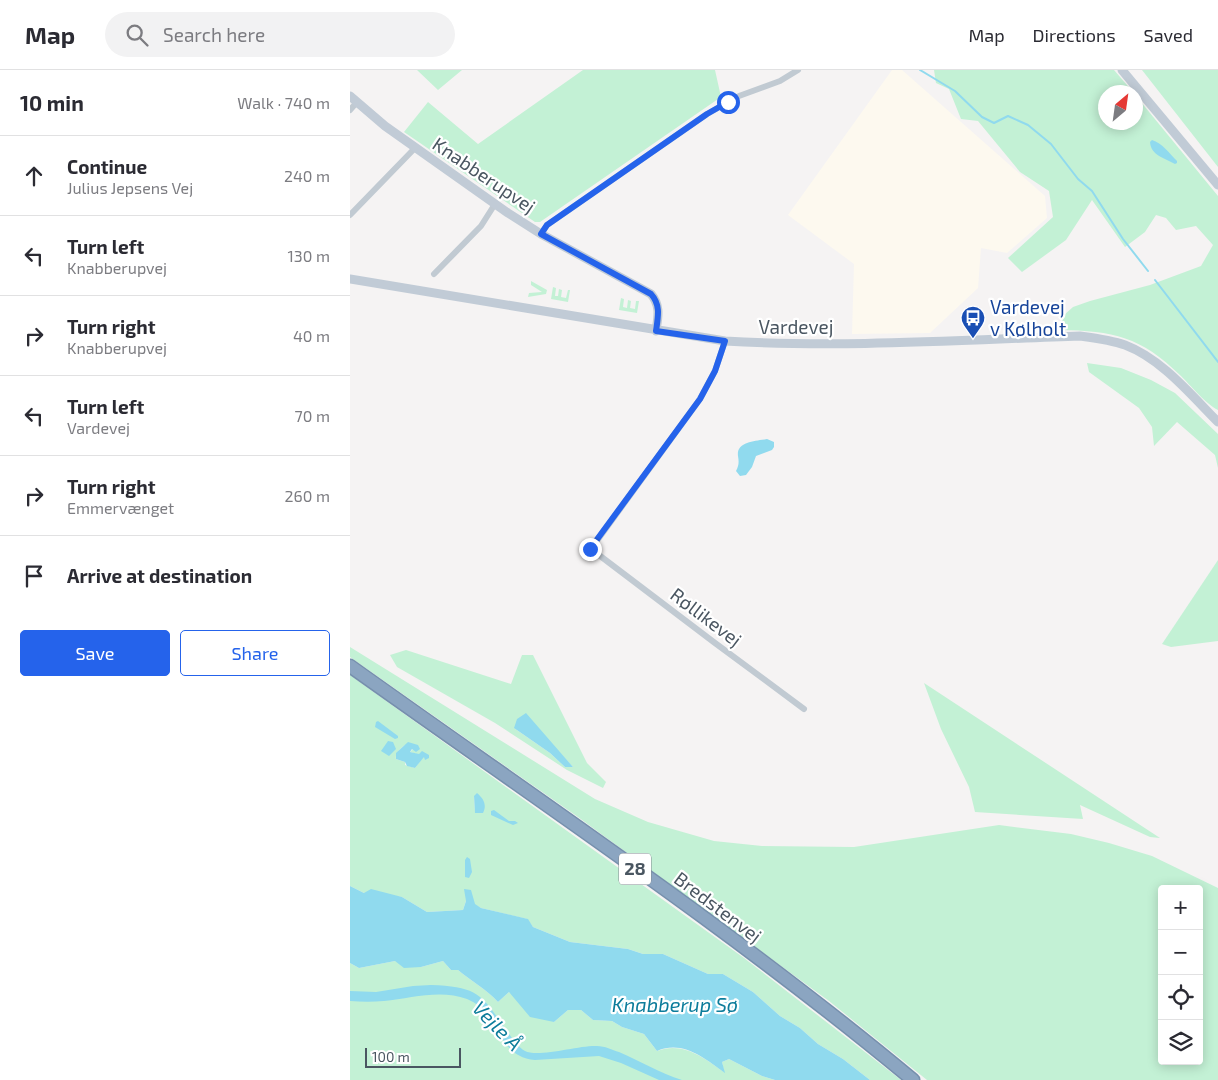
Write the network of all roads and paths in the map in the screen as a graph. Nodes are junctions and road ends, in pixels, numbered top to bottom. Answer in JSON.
{"nodes":[{"id":1,"x":798,"y":70,"type":"edge"},
{"id":2,"x":1122,"y":70,"type":"edge"},
{"id":3,"x":354,"y":99,"type":"edge"},
{"id":4,"x":350,"y":110,"type":"edge"},
{"id":5,"x":415,"y":148,"type":"junction"},
{"id":6,"x":1218,"y":185,"type":"edge"},
{"id":7,"x":494,"y":204,"type":"junction"},
{"id":8,"x":350,"y":215,"type":"edge"},
{"id":9,"x":541,"y":234,"type":"junction"},
{"id":10,"x":434,"y":274,"type":"dead end"},
{"id":11,"x":350,"y":279,"type":"edge"},
{"id":12,"x":656,"y":331,"type":"junction"},
{"id":13,"x":725,"y":341,"type":"junction"},
{"id":14,"x":1218,"y":422,"type":"edge"},
{"id":15,"x":350,"y":666,"type":"edge"},
{"id":16,"x":804,"y":708,"type":"dead end"},
{"id":17,"x":913,"y":1080,"type":"edge"}],
"edges":[{"from":1,"to":9,"type":"street"},
{"from":2,"to":6,"type":"street"},
{"from":3,"to":4,"type":"street"},
{"from":3,"to":5,"type":"street","name":"Knabberupvej"},
{"from":5,"to":7,"type":"street","name":"Knabberupvej"},
{"from":5,"to":8,"type":"street"},
{"from":7,"to":9,"type":"street","name":"Knabberupvej"},
{"from":7,"to":10,"type":"street"},
{"from":9,"to":12,"type":"street","name":"Knabberupvej"},
{"from":11,"to":12,"type":"street","name":"Vardevej"},
{"from":12,"to":13,"type":"street","name":"Vardevej"},
{"from":13,"to":14,"type":"street","name":"Vardevej"},
{"from":13,"to":16,"type":"street","name":"Røllikevej"},
{"from":15,"to":17,"type":"highway","name":"Bredstenvej","number":"28"}]}
